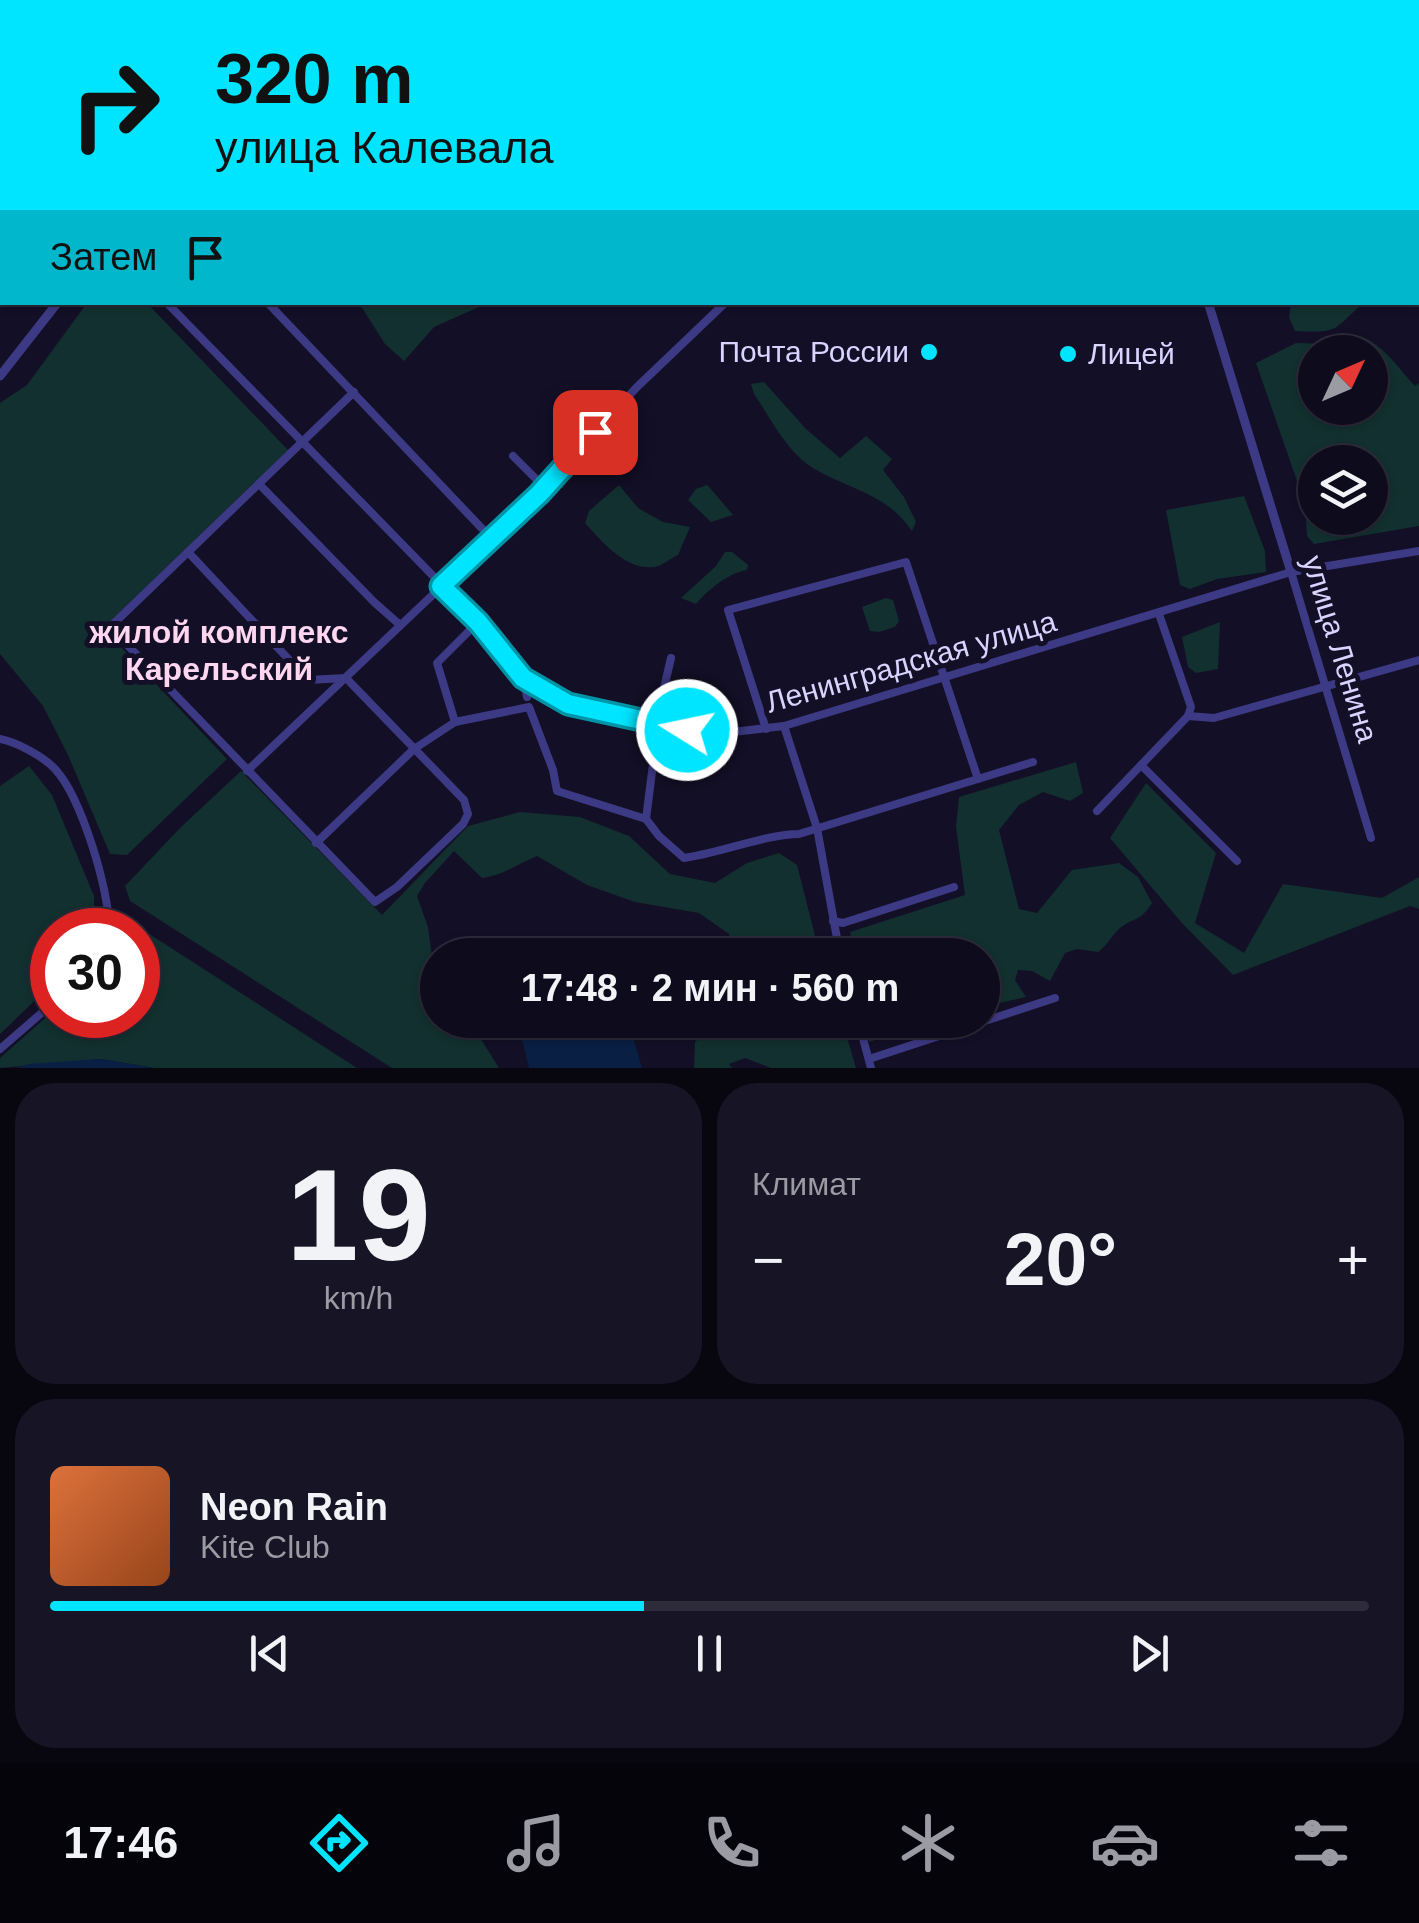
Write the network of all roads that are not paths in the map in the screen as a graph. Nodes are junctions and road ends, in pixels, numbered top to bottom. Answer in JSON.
{"nodes":[{"id":1,"x":56,"y":305,"type":"edge"},
{"id":2,"x":169,"y":305,"type":"edge"},
{"id":3,"x":270,"y":305,"type":"edge"},
{"id":4,"x":723,"y":305,"type":"edge"},
{"id":5,"x":1209,"y":305,"type":"edge"},
{"id":6,"x":0,"y":376,"type":"edge"},
{"id":7,"x":354,"y":392,"type":"junction"},
{"id":8,"x":302,"y":442,"type":"junction"},
{"id":9,"x":513,"y":456,"type":"dead end"},
{"id":10,"x":258,"y":484,"type":"junction"},
{"id":11,"x":544,"y":488,"type":"junction"},
{"id":12,"x":491,"y":538,"type":"junction"},
{"id":13,"x":1419,"y":551,"type":"edge"},
{"id":14,"x":188,"y":552,"type":"junction"},
{"id":15,"x":1291,"y":572,"type":"junction"},
{"id":16,"x":441,"y":586,"type":"junction"},
{"id":17,"x":1160,"y":614,"type":"junction"},
{"id":18,"x":478,"y":622,"type":"junction"},
{"id":19,"x":400,"y":624,"type":"junction"},
{"id":20,"x":671,"y":658,"type":"dead end"},
{"id":21,"x":1419,"y":660,"type":"edge"},
{"id":22,"x":946,"y":677,"type":"junction"},
{"id":23,"x":346,"y":678,"type":"junction"},
{"id":24,"x":523,"y":678,"type":"junction"},
{"id":25,"x":1326,"y":686,"type":"junction"},
{"id":26,"x":527,"y":696,"type":"dead end"},
{"id":27,"x":1188,"y":716,"type":"junction"},
{"id":28,"x":456,"y":722,"type":"junction"},
{"id":29,"x":658,"y":725,"type":"junction"},
{"id":30,"x":784,"y":726,"type":"junction"},
{"id":31,"x":766,"y":729,"type":"junction"},
{"id":32,"x":0,"y":739,"type":"edge"},
{"id":33,"x":414,"y":749,"type":"junction"},
{"id":34,"x":1033,"y":762,"type":"dead end"},
{"id":35,"x":1140,"y":764,"type":"junction"},
{"id":36,"x":248,"y":771,"type":"junction"},
{"id":37,"x":978,"y":779,"type":"junction"},
{"id":38,"x":1097,"y":812,"type":"dead end"},
{"id":39,"x":646,"y":819,"type":"junction"},
{"id":40,"x":816,"y":828,"type":"junction"},
{"id":41,"x":1371,"y":838,"type":"dead end"},
{"id":42,"x":316,"y":843,"type":"junction"},
{"id":43,"x":1238,"y":861,"type":"dead end"},
{"id":44,"x":954,"y":888,"type":"dead end"},
{"id":45,"x":109,"y":908,"type":"edge"},
{"id":46,"x":833,"y":921,"type":"junction"},
{"id":47,"x":836,"y":938,"type":"edge"},
{"id":48,"x":1055,"y":998,"type":"dead end"},
{"id":49,"x":30,"y":1023,"type":"edge"},
{"id":50,"x":863,"y":1038,"type":"edge"},
{"id":51,"x":0,"y":1048,"type":"edge"},
{"id":52,"x":870,"y":1064,"type":"edge"}],
"edges":[{"from":1,"to":6,"type":"street"},
{"from":2,"to":8,"type":"street","name":"Ленинградская улица"},
{"from":3,"to":7,"type":"street"},
{"from":4,"to":11,"type":"street"},
{"from":5,"to":15,"type":"street","name":"улица Ленина"},
{"from":7,"to":8,"type":"street"},
{"from":7,"to":12,"type":"street"},
{"from":8,"to":10,"type":"street"},
{"from":8,"to":16,"type":"street","name":"Ленинградская улица"},
{"from":9,"to":11,"type":"street"},
{"from":10,"to":14,"type":"street"},
{"from":10,"to":19,"type":"street"},
{"from":11,"to":12,"type":"street"},
{"from":12,"to":16,"type":"street"},
{"from":13,"to":15,"type":"street","name":"Ленинградская улица"},
{"from":14,"to":23,"type":"street"},
{"from":14,"to":36,"type":"street"},
{"from":15,"to":17,"type":"street","name":"Ленинградская улица"},
{"from":15,"to":25,"type":"street","name":"улица Ленина"},
{"from":16,"to":18,"type":"street","name":"Ленинградская улица"},
{"from":16,"to":19,"type":"street"},
{"from":17,"to":22,"type":"street","name":"Ленинградская улица"},
{"from":17,"to":27,"type":"street"},
{"from":18,"to":24,"type":"street","name":"Ленинградская улица"},
{"from":18,"to":28,"type":"street"},
{"from":19,"to":23,"type":"street"},
{"from":20,"to":29,"type":"street"},
{"from":21,"to":25,"type":"street"},
{"from":22,"to":30,"type":"street","name":"Ленинградская улица"},
{"from":22,"to":31,"type":"street"},
{"from":22,"to":37,"type":"street"},
{"from":23,"to":33,"type":"street"},
{"from":23,"to":36,"type":"street"},
{"from":24,"to":26,"type":"street"},
{"from":24,"to":29,"type":"street","name":"Ленинградская улица"},
{"from":25,"to":27,"type":"street"},
{"from":25,"to":41,"type":"street","name":"улица Ленина"},
{"from":27,"to":35,"type":"street"},
{"from":28,"to":33,"type":"street"},
{"from":28,"to":39,"type":"street"},
{"from":29,"to":31,"type":"street","name":"Ленинградская улица"},
{"from":29,"to":39,"type":"street"},
{"from":30,"to":31,"type":"street","name":"Ленинградская улица"},
{"from":30,"to":40,"type":"street"},
{"from":32,"to":45,"type":"street"},
{"from":33,"to":42,"type":"street"},
{"from":33,"to":42,"type":"street"},
{"from":34,"to":37,"type":"street"},
{"from":35,"to":38,"type":"street"},
{"from":35,"to":43,"type":"street"},
{"from":36,"to":42,"type":"street"},
{"from":37,"to":40,"type":"street"},
{"from":39,"to":40,"type":"street"},
{"from":40,"to":46,"type":"street"},
{"from":44,"to":46,"type":"street"},
{"from":46,"to":47,"type":"street"},
{"from":48,"to":52,"type":"street"},
{"from":49,"to":51,"type":"street"},
{"from":50,"to":52,"type":"street"}]}
